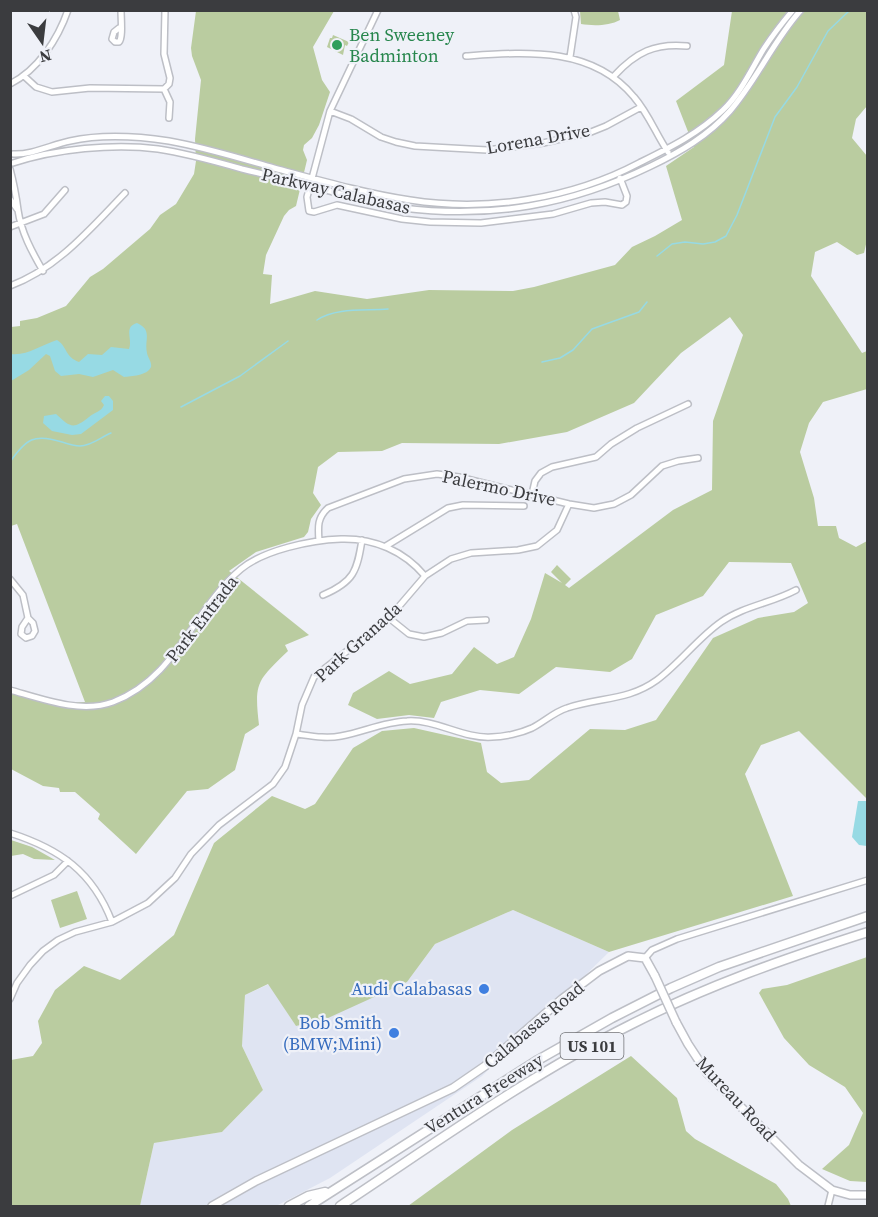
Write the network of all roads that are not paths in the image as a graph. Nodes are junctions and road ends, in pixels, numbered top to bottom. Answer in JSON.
{"nodes":[{"id":1,"x":68,"y":10,"type":"edge"},
{"id":2,"x":121,"y":10,"type":"edge"},
{"id":3,"x":165,"y":10,"type":"edge"},
{"id":4,"x":378,"y":10,"type":"edge"},
{"id":5,"x":574,"y":10,"type":"edge"},
{"id":6,"x":793,"y":10,"type":"edge"},
{"id":7,"x":801,"y":10,"type":"edge"},
{"id":8,"x":119,"y":28,"type":"dead end"},
{"id":9,"x":687,"y":46,"type":"dead end"},
{"id":10,"x":466,"y":56,"type":"dead end"},
{"id":11,"x":570,"y":57,"type":"junction"},
{"id":12,"x":24,"y":76,"type":"junction"},
{"id":13,"x":614,"y":76,"type":"junction"},
{"id":14,"x":10,"y":84,"type":"edge"},
{"id":15,"x":164,"y":89,"type":"junction"},
{"id":16,"x":641,"y":107,"type":"junction"},
{"id":17,"x":330,"y":111,"type":"junction"},
{"id":18,"x":169,"y":118,"type":"dead end"},
{"id":19,"x":666,"y":149,"type":"junction"},
{"id":20,"x":11,"y":152,"type":"edge"},
{"id":21,"x":671,"y":156,"type":"junction"},
{"id":22,"x":11,"y":167,"type":"edge"},
{"id":23,"x":618,"y":173,"type":"junction"},
{"id":24,"x":312,"y":178,"type":"junction"},
{"id":25,"x":621,"y":181,"type":"junction"},
{"id":26,"x":310,"y":186,"type":"junction"},
{"id":27,"x":13,"y":189,"type":"edge"},
{"id":28,"x":65,"y":190,"type":"dead end"},
{"id":29,"x":125,"y":193,"type":"dead end"},
{"id":30,"x":10,"y":199,"type":"edge"},
{"id":31,"x":17,"y":209,"type":"junction"},
{"id":32,"x":22,"y":223,"type":"junction"},
{"id":33,"x":10,"y":227,"type":"edge"},
{"id":34,"x":43,"y":271,"type":"junction"},
{"id":35,"x":10,"y":286,"type":"edge"},
{"id":36,"x":688,"y":404,"type":"dead end"},
{"id":37,"x":698,"y":458,"type":"dead end"},
{"id":38,"x":532,"y":494,"type":"junction"},
{"id":39,"x":569,"y":504,"type":"junction"},
{"id":40,"x":524,"y":506,"type":"dead end"},
{"id":41,"x":362,"y":540,"type":"junction"},
{"id":42,"x":319,"y":541,"type":"junction"},
{"id":43,"x":386,"y":546,"type":"junction"},
{"id":44,"x":425,"y":576,"type":"junction"},
{"id":45,"x":10,"y":579,"type":"edge"},
{"id":46,"x":796,"y":590,"type":"dead end"},
{"id":47,"x":323,"y":595,"type":"dead end"},
{"id":48,"x":28,"y":618,"type":"dead end"},
{"id":49,"x":389,"y":618,"type":"junction"},
{"id":50,"x":486,"y":620,"type":"dead end"},
{"id":51,"x":10,"y":690,"type":"edge"},
{"id":52,"x":296,"y":734,"type":"junction"},
{"id":53,"x":10,"y":833,"type":"edge"},
{"id":54,"x":68,"y":861,"type":"junction"},
{"id":55,"x":867,"y":880,"type":"edge"},
{"id":56,"x":10,"y":896,"type":"edge"},
{"id":57,"x":867,"y":916,"type":"edge"},
{"id":58,"x":112,"y":922,"type":"junction"},
{"id":59,"x":867,"y":932,"type":"edge"},
{"id":60,"x":645,"y":958,"type":"junction"},
{"id":61,"x":10,"y":999,"type":"edge"},
{"id":62,"x":334,"y":1190,"type":"junction"},
{"id":63,"x":832,"y":1190,"type":"junction"},
{"id":64,"x":867,"y":1195,"type":"edge"},
{"id":65,"x":212,"y":1206,"type":"edge"},
{"id":66,"x":289,"y":1206,"type":"edge"},
{"id":67,"x":309,"y":1206,"type":"edge"},
{"id":68,"x":340,"y":1206,"type":"edge"},
{"id":69,"x":828,"y":1206,"type":"edge"}],
"edges":[{"from":1,"to":12,"type":"street"},
{"from":2,"to":8,"type":"street"},
{"from":3,"to":15,"type":"street"},
{"from":4,"to":17,"type":"street"},
{"from":5,"to":11,"type":"street"},
{"from":6,"to":19,"type":"street","name":"Parkway Calabasas"},
{"from":7,"to":21,"type":"street","name":"Parkway Calabasas"},
{"from":9,"to":13,"type":"street"},
{"from":10,"to":11,"type":"street"},
{"from":11,"to":13,"type":"street"},
{"from":12,"to":14,"type":"street"},
{"from":12,"to":15,"type":"street"},
{"from":13,"to":16,"type":"street"},
{"from":15,"to":18,"type":"street"},
{"from":16,"to":17,"type":"street","name":"Lorena Drive"},
{"from":16,"to":19,"type":"street"},
{"from":17,"to":24,"type":"street"},
{"from":19,"to":21,"type":"street"},
{"from":19,"to":23,"type":"street","name":"Parkway Calabasas"},
{"from":20,"to":22,"type":"street"},
{"from":20,"to":24,"type":"street","name":"Parkway Calabasas"},
{"from":21,"to":25,"type":"street","name":"Parkway Calabasas"},
{"from":22,"to":26,"type":"street","name":"Parkway Calabasas"},
{"from":22,"to":27,"type":"street"},
{"from":23,"to":24,"type":"street","name":"Parkway Calabasas"},
{"from":23,"to":25,"type":"street"},
{"from":24,"to":26,"type":"street"},
{"from":25,"to":26,"type":"street","name":"Parkway Calabasas"},
{"from":25,"to":26,"type":"street"},
{"from":27,"to":31,"type":"street"},
{"from":28,"to":32,"type":"street"},
{"from":29,"to":34,"type":"street"},
{"from":30,"to":31,"type":"street"},
{"from":31,"to":32,"type":"street"},
{"from":32,"to":33,"type":"street"},
{"from":32,"to":34,"type":"street"},
{"from":34,"to":35,"type":"street"},
{"from":36,"to":38,"type":"street"},
{"from":37,"to":39,"type":"street","name":"Palermo Drive"},
{"from":38,"to":39,"type":"street","name":"Palermo Drive"},
{"from":38,"to":42,"type":"street","name":"Palermo Drive"},
{"from":39,"to":44,"type":"street","name":"Park Granada"},
{"from":40,"to":43,"type":"street"},
{"from":41,"to":42,"type":"street","name":"Park Entrada"},
{"from":41,"to":43,"type":"street","name":"Park Entrada"},
{"from":41,"to":47,"type":"street"},
{"from":42,"to":51,"type":"street","name":"Park Entrada"},
{"from":43,"to":44,"type":"street","name":"Park Entrada"},
{"from":44,"to":49,"type":"street","name":"Park Granada"},
{"from":45,"to":48,"type":"street"},
{"from":46,"to":52,"type":"street"},
{"from":49,"to":50,"type":"street"},
{"from":49,"to":52,"type":"street","name":"Park Granada"},
{"from":52,"to":58,"type":"street","name":"Park Granada"},
{"from":53,"to":54,"type":"street"},
{"from":54,"to":56,"type":"street"},
{"from":54,"to":58,"type":"street"},
{"from":55,"to":60,"type":"street","name":"Calabasas Road"},
{"from":57,"to":62,"type":"highway","name":"Ventura Freeway","number":"US 101"},
{"from":58,"to":61,"type":"street","name":"Park Granada"},
{"from":59,"to":68,"type":"highway","name":"Ventura Freeway","number":"US 101"},
{"from":60,"to":63,"type":"main road","name":"Mureau Road","bridge":true},
{"from":60,"to":65,"type":"main road","name":"Calabasas Road"},
{"from":62,"to":66,"type":"highway"},
{"from":62,"to":67,"type":"highway","name":"Ventura Freeway","number":"US 101"},
{"from":63,"to":64,"type":"main road","name":"Mureau Road"},
{"from":63,"to":69,"type":"street"}]}
